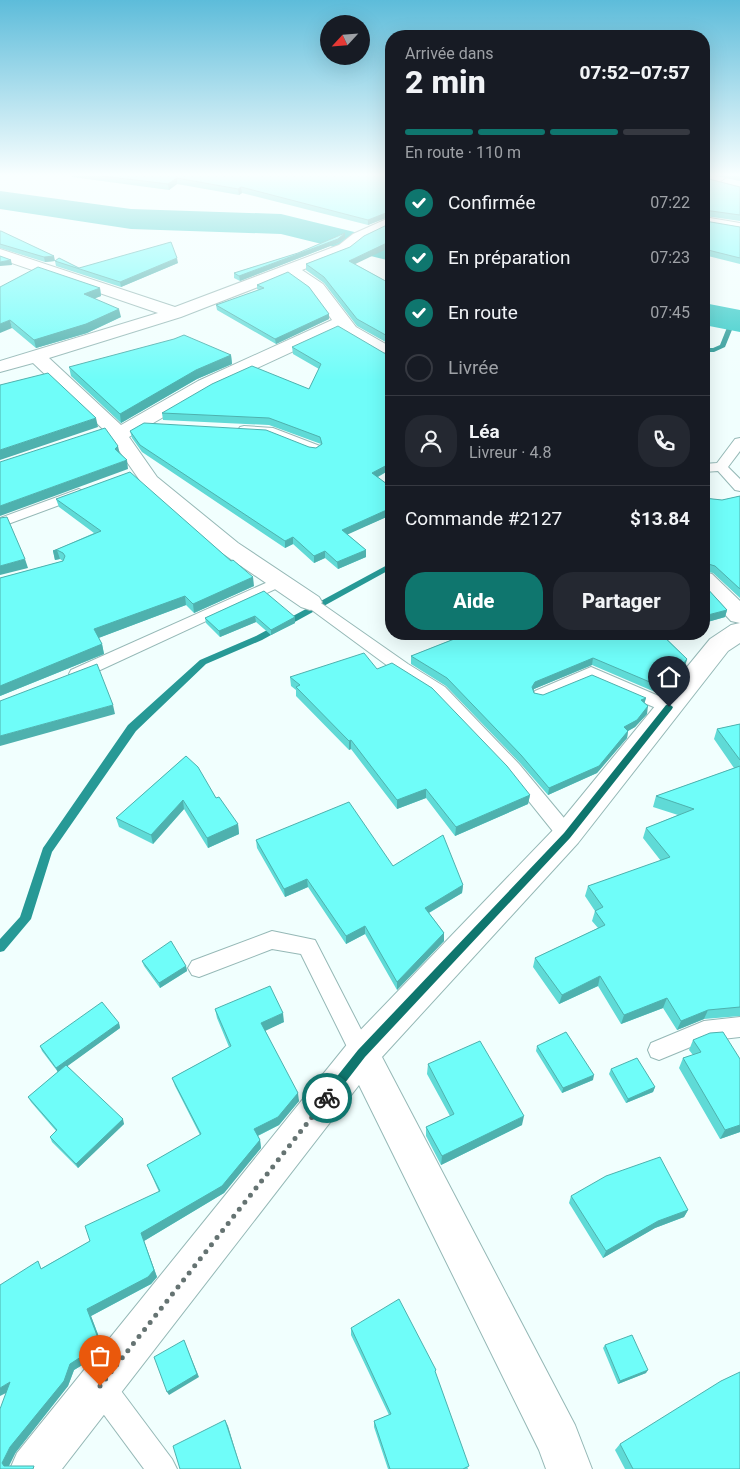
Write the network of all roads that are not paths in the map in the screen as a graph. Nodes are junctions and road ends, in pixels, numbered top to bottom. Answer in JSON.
{"nodes":[{"id":1,"x":350,"y":244,"type":"edge"},
{"id":2,"x":0,"y":254,"type":"edge"},
{"id":3,"x":291,"y":269,"type":"junction"},
{"id":4,"x":175,"y":313,"type":"junction"},
{"id":5,"x":342,"y":322,"type":"junction"},
{"id":6,"x":385,"y":351,"type":"edge"},
{"id":7,"x":37,"y":356,"type":"junction"},
{"id":8,"x":0,"y":367,"type":"edge"},
{"id":9,"x":164,"y":426,"type":"edge"},
{"id":10,"x":231,"y":429,"type":"edge"},
{"id":11,"x":116,"y":430,"type":"junction"},
{"id":12,"x":740,"y":442,"type":"edge"},
{"id":13,"x":315,"y":449,"type":"edge"},
{"id":14,"x":721,"y":467,"type":"junction"},
{"id":15,"x":710,"y":468,"type":"edge"},
{"id":16,"x":740,"y":487,"type":"edge"},
{"id":17,"x":89,"y":490,"type":"edge"},
{"id":18,"x":0,"y":523,"type":"edge"},
{"id":19,"x":279,"y":582,"type":"junction"},
{"id":20,"x":710,"y":585,"type":"edge"},
{"id":21,"x":318,"y":608,"type":"joint"},
{"id":22,"x":740,"y":615,"type":"edge"},
{"id":23,"x":740,"y":631,"type":"edge"},
{"id":24,"x":59,"y":681,"type":"edge"},
{"id":25,"x":540,"y":695,"type":"edge"},
{"id":26,"x":669,"y":707,"type":"junction"},
{"id":27,"x":567,"y":835,"type":"junction"},
{"id":28,"x":199,"y":968,"type":"dead end"},
{"id":29,"x":740,"y":1027,"type":"edge"},
{"id":30,"x":659,"y":1050,"type":"dead end"},
{"id":31,"x":362,"y":1054,"type":"junction"},
{"id":32,"x":100,"y":1386,"type":"junction"},
{"id":33,"x":33,"y":1469,"type":"edge"},
{"id":34,"x":162,"y":1469,"type":"edge"},
{"id":35,"x":569,"y":1469,"type":"edge"}],
"edges":[{"from":1,"to":3,"type":"street"},
{"from":2,"to":4,"type":"street"},
{"from":3,"to":4,"type":"street"},
{"from":3,"to":5,"type":"street"},
{"from":4,"to":7,"type":"street"},
{"from":5,"to":6,"type":"street"},
{"from":5,"to":11,"type":"street"},
{"from":7,"to":8,"type":"street"},
{"from":7,"to":11,"type":"street"},
{"from":9,"to":11,"type":"lane"},
{"from":10,"to":13,"type":"lane"},
{"from":11,"to":19,"type":"street"},
{"from":12,"to":14,"type":"lane"},
{"from":14,"to":15,"type":"lane"},
{"from":14,"to":16,"type":"lane"},
{"from":17,"to":18,"type":"lane"},
{"from":19,"to":21,"type":"street"},
{"from":19,"to":24,"type":"lane"},
{"from":20,"to":22,"type":"street"},
{"from":21,"to":27,"type":"lane"},
{"from":23,"to":26,"type":"street"},
{"from":25,"to":26,"type":"lane"},
{"from":26,"to":27,"type":"street"},
{"from":27,"to":31,"type":"street"},
{"from":28,"to":31,"type":"lane"},
{"from":29,"to":30,"type":"lane"},
{"from":31,"to":32,"type":"street"},
{"from":31,"to":35,"type":"street"},
{"from":32,"to":33,"type":"street"},
{"from":32,"to":34,"type":"lane"}]}
